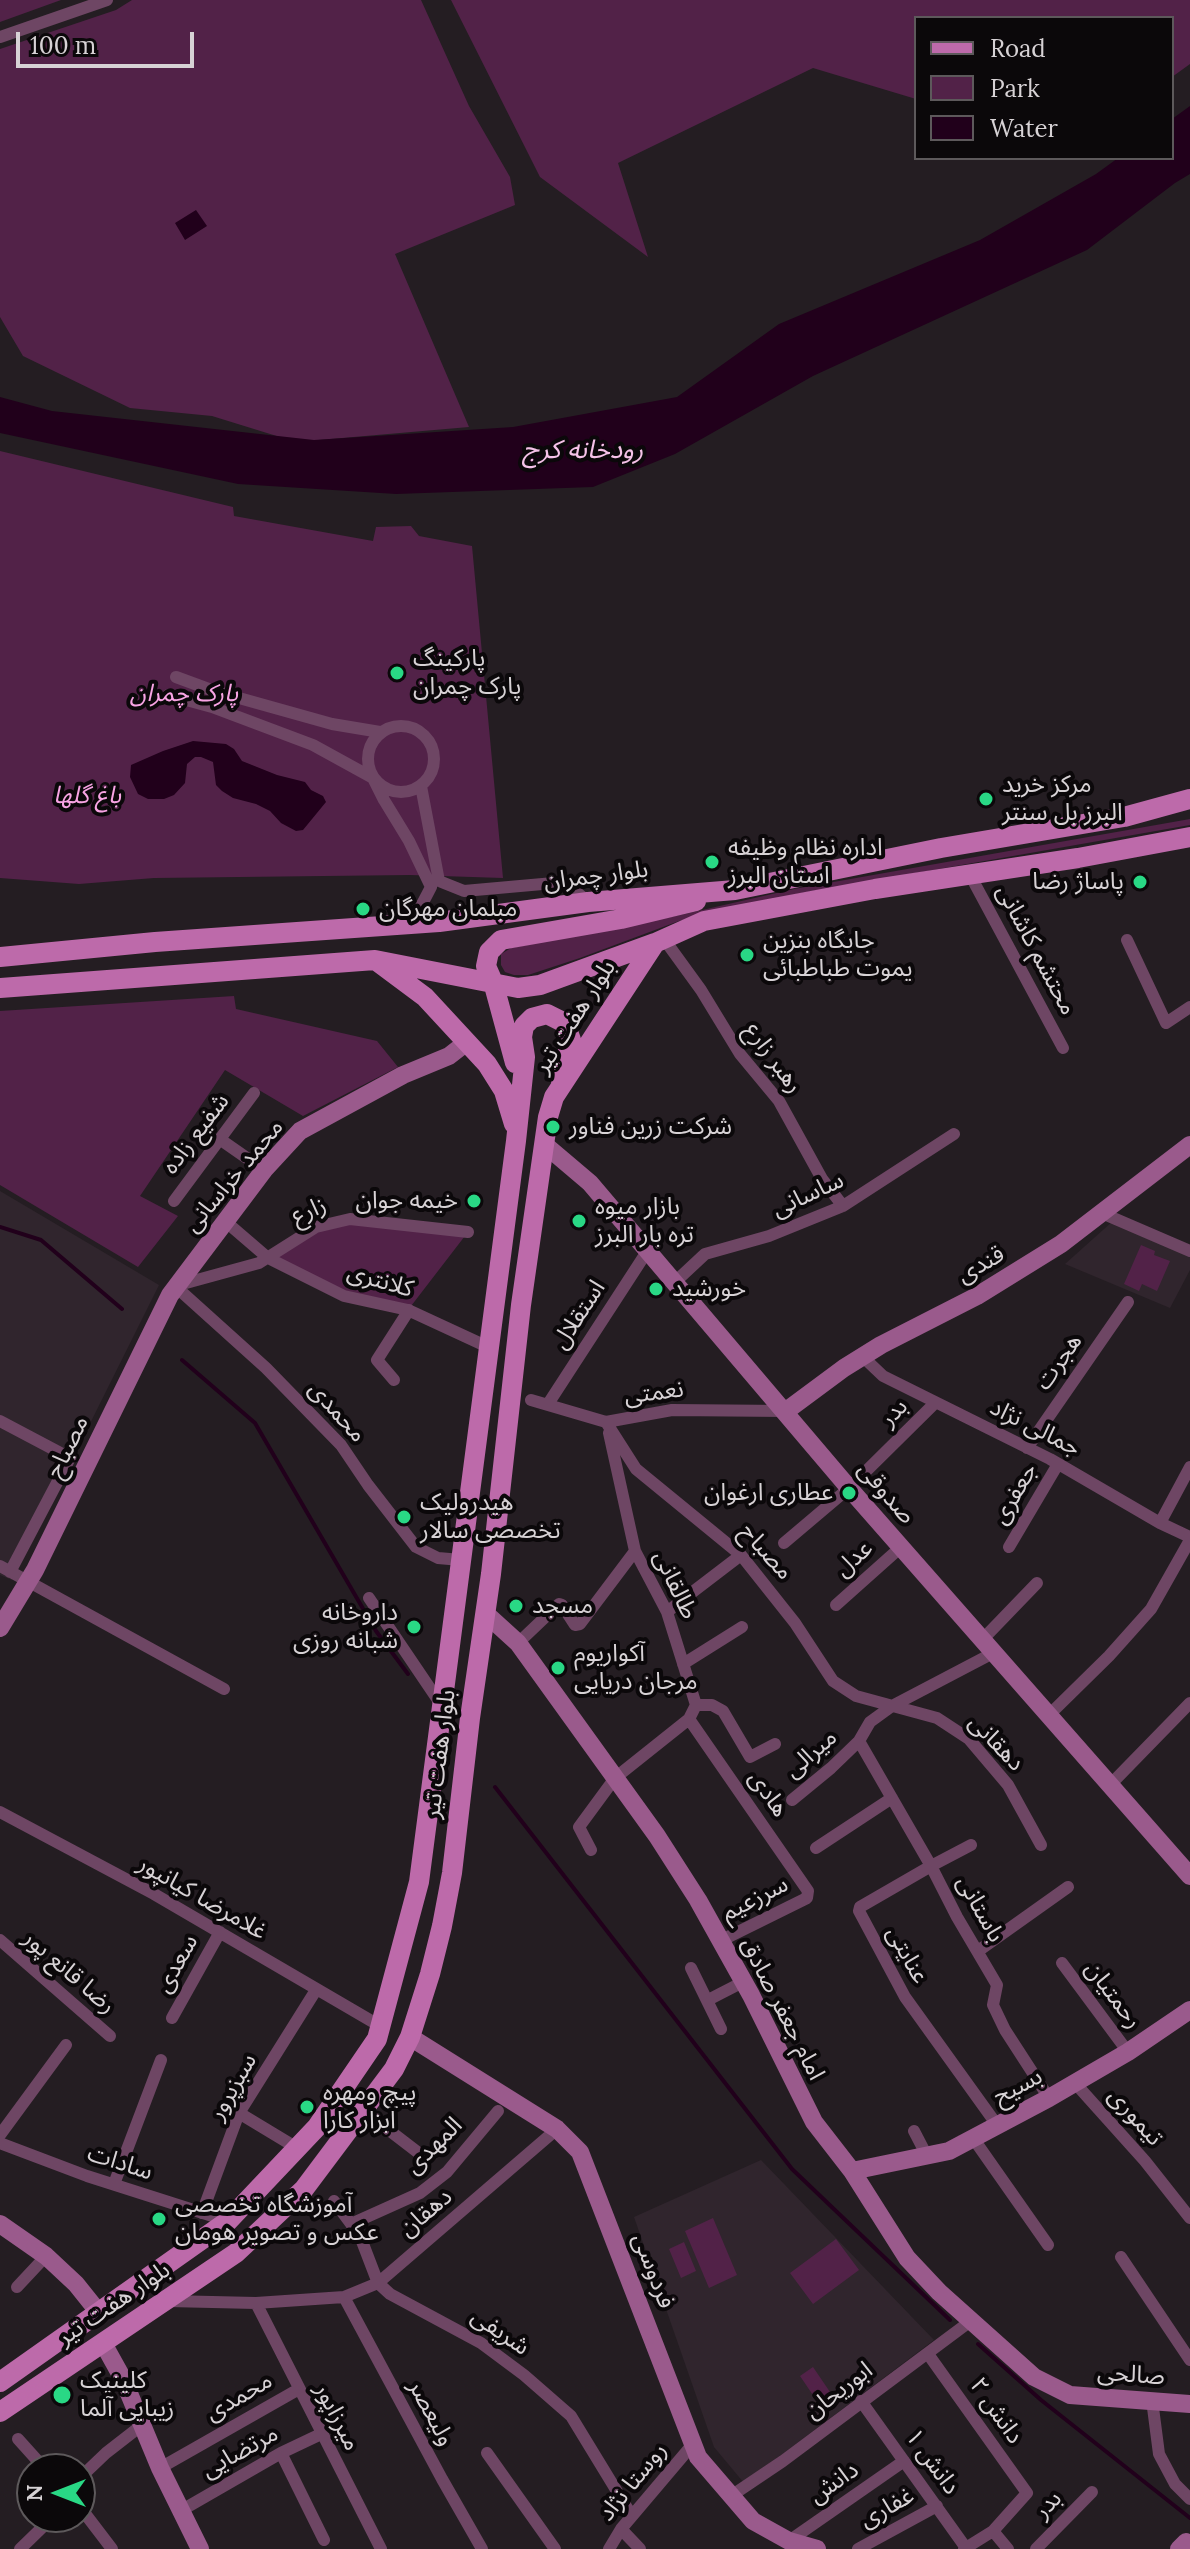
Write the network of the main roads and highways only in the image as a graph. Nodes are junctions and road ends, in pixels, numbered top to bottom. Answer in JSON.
{"nodes":[{"id":1,"x":1190,"y":799,"type":"edge"},
{"id":2,"x":1190,"y":811,"type":"edge"},
{"id":3,"x":1124,"y":817,"type":"junction"},
{"id":4,"x":1190,"y":837,"type":"edge"},
{"id":5,"x":735,"y":890,"type":"junction"},
{"id":6,"x":660,"y":941,"type":"junction"},
{"id":7,"x":0,"y":957,"type":"edge"},
{"id":8,"x":375,"y":960,"type":"junction"},
{"id":9,"x":493,"y":982,"type":"junction"},
{"id":10,"x":0,"y":988,"type":"edge"},
{"id":11,"x":522,"y":1086,"type":"junction"},
{"id":12,"x":554,"y":1097,"type":"junction"},
{"id":13,"x":516,"y":1141,"type":"junction"},
{"id":14,"x":446,"y":1677,"type":"junction"},
{"id":15,"x":474,"y":1682,"type":"junction"},
{"id":16,"x":442,"y":1709,"type":"junction"},
{"id":17,"x":470,"y":1718,"type":"junction"},
{"id":18,"x":21,"y":2368,"type":"junction"},
{"id":19,"x":0,"y":2382,"type":"edge"},
{"id":20,"x":34,"y":2389,"type":"junction"},
{"id":21,"x":0,"y":2412,"type":"edge"}],
"edges":[{"from":1,"to":3,"type":"main road","name":"بلوار چمران"},
{"from":2,"to":3,"type":"main road"},
{"from":3,"to":5,"type":"main road","name":"بلوار چمران"},
{"from":4,"to":6,"type":"main road"},
{"from":5,"to":7,"type":"main road","name":"بلوار چمران"},
{"from":5,"to":9,"type":"main road"},
{"from":6,"to":9,"type":"main road"},
{"from":6,"to":12,"type":"main road","name":"بلوار هفت تیر"},
{"from":8,"to":9,"type":"main road"},
{"from":8,"to":10,"type":"main road"},
{"from":8,"to":13,"type":"main road","name":"بلوار هفت تیر"},
{"from":9,"to":11,"type":"main road"},
{"from":11,"to":12,"type":"main road","name":"بلوار هفت تیر"},
{"from":11,"to":13,"type":"main road","name":"بلوار هفت تیر"},
{"from":12,"to":15,"type":"main road","name":"بلوار هفت تیر"},
{"from":13,"to":14,"type":"main road","name":"بلوار هفت تیر"},
{"from":14,"to":15,"type":"main road"},
{"from":14,"to":16,"type":"main road","name":"بلوار هفت تیر"},
{"from":15,"to":17,"type":"main road","name":"بلوار هفت تیر"},
{"from":16,"to":17,"type":"main road"},
{"from":16,"to":18,"type":"main road","name":"بلوار هفت تیر"},
{"from":17,"to":20,"type":"main road","name":"بلوار هفت تیر"},
{"from":18,"to":19,"type":"main road","name":"بلوار هفت تیر"},
{"from":18,"to":20,"type":"main road"},
{"from":20,"to":21,"type":"main road","name":"بلوار هفت تیر"}]}
